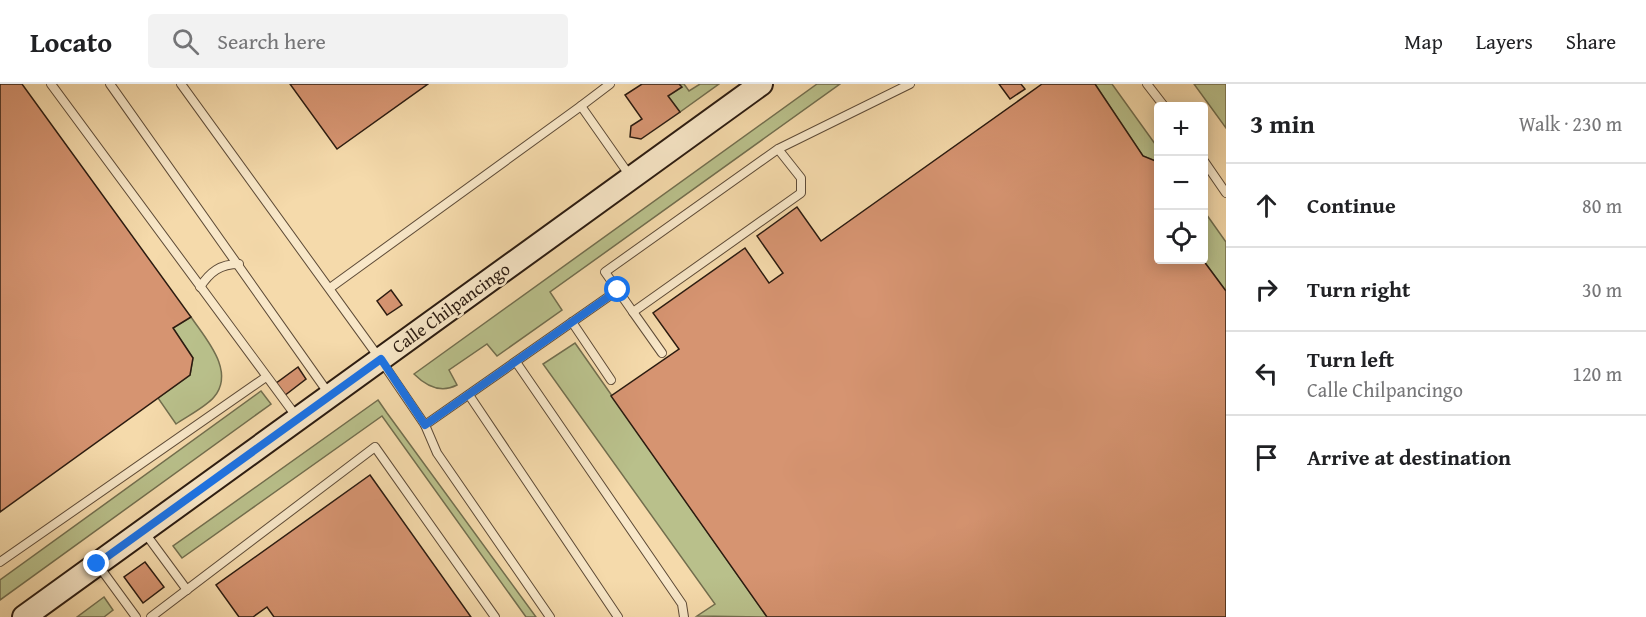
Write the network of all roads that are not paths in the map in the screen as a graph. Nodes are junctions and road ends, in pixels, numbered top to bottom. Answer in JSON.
{"nodes":[{"id":1,"x":51,"y":84,"type":"edge"},
{"id":2,"x":110,"y":84,"type":"edge"},
{"id":3,"x":181,"y":84,"type":"edge"},
{"id":4,"x":610,"y":84,"type":"edge"},
{"id":5,"x":761,"y":84,"type":"edge"},
{"id":6,"x":910,"y":84,"type":"edge"},
{"id":7,"x":1147,"y":84,"type":"edge"},
{"id":8,"x":1161,"y":102,"type":"edge"},
{"id":9,"x":581,"y":106,"type":"junction"},
{"id":10,"x":778,"y":149,"type":"junction"},
{"id":11,"x":1208,"y":169,"type":"edge"},
{"id":12,"x":632,"y":178,"type":"junction"},
{"id":13,"x":1226,"y":193,"type":"edge"},
{"id":14,"x":239,"y":264,"type":"junction"},
{"id":15,"x":200,"y":287,"type":"junction"},
{"id":16,"x":330,"y":288,"type":"junction"},
{"id":17,"x":618,"y":290,"type":"junction"},
{"id":18,"x":633,"y":312,"type":"junction"},
{"id":19,"x":572,"y":322,"type":"junction"},
{"id":20,"x":662,"y":353,"type":"dead end"},
{"id":21,"x":381,"y":359,"type":"junction"},
{"id":22,"x":516,"y":362,"type":"junction"},
{"id":23,"x":266,"y":377,"type":"junction"},
{"id":24,"x":611,"y":380,"type":"dead end"},
{"id":25,"x":469,"y":395,"type":"junction"},
{"id":26,"x":330,"y":396,"type":"junction"},
{"id":27,"x":298,"y":419,"type":"junction"},
{"id":28,"x":425,"y":425,"type":"junction"},
{"id":29,"x":144,"y":531,"type":"junction"},
{"id":30,"x":0,"y":562,"type":"edge"},
{"id":31,"x":97,"y":564,"type":"junction"},
{"id":32,"x":187,"y":590,"type":"junction"},
{"id":33,"x":155,"y":616,"type":"edge"},
{"id":34,"x":24,"y":617,"type":"edge"},
{"id":35,"x":136,"y":617,"type":"edge"},
{"id":36,"x":495,"y":617,"type":"edge"},
{"id":37,"x":550,"y":617,"type":"edge"},
{"id":38,"x":618,"y":617,"type":"edge"},
{"id":39,"x":684,"y":617,"type":"edge"}],
"edges":[{"from":1,"to":15,"type":"lane"},
{"from":2,"to":14,"type":"lane"},
{"from":3,"to":16,"type":"lane"},
{"from":4,"to":9,"type":"lane"},
{"from":5,"to":12,"type":"street","name":"Calle Chilpancingo"},
{"from":6,"to":10,"type":"lane"},
{"from":7,"to":8,"type":"lane"},
{"from":9,"to":12,"type":"lane"},
{"from":9,"to":16,"type":"lane"},
{"from":10,"to":17,"type":"lane"},
{"from":10,"to":18,"type":"lane"},
{"from":11,"to":13,"type":"lane"},
{"from":12,"to":21,"type":"street","name":"Calle Chilpancingo"},
{"from":14,"to":15,"type":"lane"},
{"from":14,"to":26,"type":"lane"},
{"from":15,"to":23,"type":"lane"},
{"from":16,"to":21,"type":"lane"},
{"from":17,"to":18,"type":"lane"},
{"from":17,"to":19,"type":"lane"},
{"from":18,"to":20,"type":"lane"},
{"from":19,"to":22,"type":"lane"},
{"from":19,"to":24,"type":"lane"},
{"from":21,"to":26,"type":"street","name":"Calle Chilpancingo"},
{"from":21,"to":28,"type":"lane"},
{"from":22,"to":25,"type":"lane"},
{"from":22,"to":39,"type":"lane"},
{"from":23,"to":27,"type":"lane"},
{"from":23,"to":30,"type":"lane"},
{"from":25,"to":28,"type":"lane"},
{"from":25,"to":38,"type":"lane"},
{"from":26,"to":27,"type":"street","name":"Calle Chilpancingo"},
{"from":27,"to":29,"type":"street","name":"Calle Chilpancingo"},
{"from":28,"to":37,"type":"lane"},
{"from":29,"to":31,"type":"street","name":"Calle Chilpancingo"},
{"from":29,"to":32,"type":"lane"},
{"from":31,"to":34,"type":"street","name":"Calle Chilpancingo"},
{"from":31,"to":35,"type":"lane"},
{"from":32,"to":33,"type":"lane"},
{"from":32,"to":36,"type":"lane"}]}
